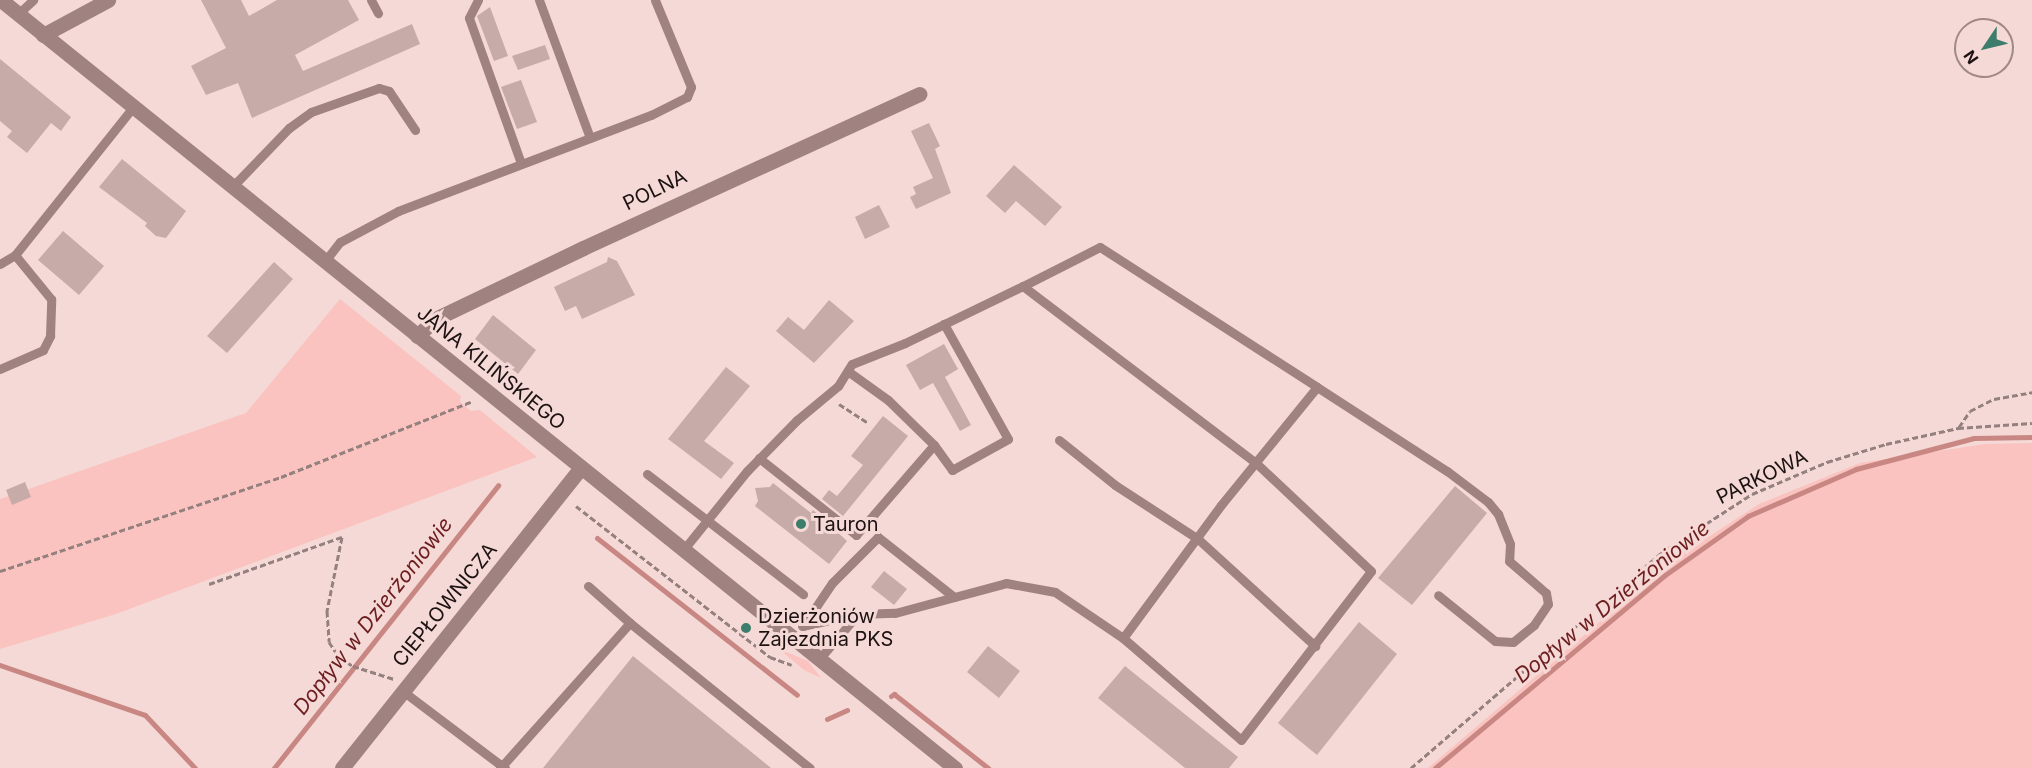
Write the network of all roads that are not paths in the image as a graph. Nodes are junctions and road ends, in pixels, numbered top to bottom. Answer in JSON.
{"nodes":[{"id":1,"x":1,"y":0,"type":"edge"},
{"id":2,"x":33,"y":0,"type":"edge"},
{"id":3,"x":108,"y":0,"type":"edge"},
{"id":4,"x":371,"y":0,"type":"edge"},
{"id":5,"x":478,"y":0,"type":"edge"},
{"id":6,"x":539,"y":0,"type":"edge"},
{"id":7,"x":655,"y":0,"type":"edge"},
{"id":8,"x":378,"y":13,"type":"dead end"},
{"id":9,"x":18,"y":14,"type":"junction"},
{"id":10,"x":43,"y":35,"type":"junction"},
{"id":11,"x":919,"y":94,"type":"dead end"},
{"id":12,"x":134,"y":107,"type":"junction"},
{"id":13,"x":415,"y":130,"type":"dead end"},
{"id":14,"x":590,"y":138,"type":"junction"},
{"id":15,"x":521,"y":163,"type":"junction"},
{"id":16,"x":233,"y":186,"type":"junction"},
{"id":17,"x":15,"y":255,"type":"junction"},
{"id":18,"x":325,"y":261,"type":"junction"},
{"id":19,"x":0,"y":264,"type":"edge"},
{"id":20,"x":1023,"y":286,"type":"junction"},
{"id":21,"x":944,"y":324,"type":"junction"},
{"id":22,"x":417,"y":336,"type":"junction"},
{"id":23,"x":0,"y":369,"type":"edge"},
{"id":24,"x":849,"y":372,"type":"junction"},
{"id":25,"x":1317,"y":387,"type":"junction"},
{"id":26,"x":1059,"y":440,"type":"dead end"},
{"id":27,"x":934,"y":446,"type":"junction"},
{"id":28,"x":759,"y":458,"type":"junction"},
{"id":29,"x":1256,"y":463,"type":"junction"},
{"id":30,"x":581,"y":468,"type":"junction"},
{"id":31,"x":647,"y":474,"type":"dead end"},
{"id":32,"x":706,"y":519,"type":"junction"},
{"id":33,"x":1198,"y":539,"type":"junction"},
{"id":34,"x":684,"y":549,"type":"junction"},
{"id":35,"x":588,"y":586,"type":"dead end"},
{"id":36,"x":803,"y":594,"type":"dead end"},
{"id":37,"x":1438,"y":595,"type":"dead end"},
{"id":38,"x":954,"y":597,"type":"junction"},
{"id":39,"x":858,"y":614,"type":"junction"},
{"id":40,"x":630,"y":623,"type":"junction"},
{"id":41,"x":798,"y":631,"type":"junction"},
{"id":42,"x":1123,"y":638,"type":"junction"},
{"id":43,"x":1315,"y":646,"type":"junction"},
{"id":44,"x":819,"y":658,"type":"junction"},
{"id":45,"x":407,"y":687,"type":"junction"},
{"id":46,"x":502,"y":767,"type":"edge"},
{"id":47,"x":342,"y":768,"type":"edge"},
{"id":48,"x":810,"y":768,"type":"edge"},
{"id":49,"x":955,"y":768,"type":"edge"}],
"edges":[{"from":1,"to":9,"type":"street","name":"JANA KILIŃSKIEGO"},
{"from":2,"to":9,"type":"lane"},
{"from":3,"to":10,"type":"street"},
{"from":4,"to":8,"type":"lane"},
{"from":5,"to":15,"type":"lane"},
{"from":6,"to":14,"type":"lane"},
{"from":7,"to":14,"type":"lane"},
{"from":9,"to":10,"type":"street","name":"JANA KILIŃSKIEGO"},
{"from":10,"to":12,"type":"street","name":"JANA KILIŃSKIEGO"},
{"from":11,"to":22,"type":"street","name":"POLNA"},
{"from":12,"to":16,"type":"street","name":"JANA KILIŃSKIEGO"},
{"from":12,"to":17,"type":"lane"},
{"from":13,"to":16,"type":"lane"},
{"from":14,"to":15,"type":"lane"},
{"from":15,"to":18,"type":"lane"},
{"from":16,"to":18,"type":"street","name":"JANA KILIŃSKIEGO"},
{"from":17,"to":19,"type":"lane"},
{"from":17,"to":23,"type":"lane"},
{"from":18,"to":22,"type":"street","name":"JANA KILIŃSKIEGO"},
{"from":20,"to":21,"type":"lane"},
{"from":20,"to":25,"type":"lane"},
{"from":20,"to":29,"type":"lane"},
{"from":21,"to":24,"type":"lane"},
{"from":21,"to":27,"type":"lane"},
{"from":22,"to":30,"type":"street","name":"JANA KILIŃSKIEGO"},
{"from":24,"to":27,"type":"lane"},
{"from":24,"to":28,"type":"lane"},
{"from":25,"to":29,"type":"lane"},
{"from":25,"to":37,"type":"lane"},
{"from":26,"to":33,"type":"lane"},
{"from":27,"to":28,"type":"lane"},
{"from":28,"to":32,"type":"lane"},
{"from":29,"to":33,"type":"lane"},
{"from":29,"to":43,"type":"lane"},
{"from":30,"to":34,"type":"street","name":"JANA KILIŃSKIEGO"},
{"from":30,"to":45,"type":"street","name":"CIEPŁOWNICZA"},
{"from":31,"to":32,"type":"lane"},
{"from":32,"to":34,"type":"lane"},
{"from":32,"to":36,"type":"lane"},
{"from":33,"to":42,"type":"lane"},
{"from":33,"to":43,"type":"lane"},
{"from":34,"to":41,"type":"street","name":"JANA KILIŃSKIEGO"},
{"from":35,"to":40,"type":"lane"},
{"from":38,"to":39,"type":"lane"},
{"from":38,"to":41,"type":"lane"},
{"from":38,"to":42,"type":"lane"},
{"from":39,"to":41,"type":"lane"},
{"from":39,"to":44,"type":"lane"},
{"from":40,"to":46,"type":"lane"},
{"from":40,"to":48,"type":"lane"},
{"from":41,"to":44,"type":"street","name":"JANA KILIŃSKIEGO"},
{"from":42,"to":43,"type":"lane"},
{"from":44,"to":49,"type":"street","name":"JANA KILIŃSKIEGO"},
{"from":45,"to":46,"type":"lane"},
{"from":45,"to":47,"type":"street","name":"CIEPŁOWNICZA"}]}
